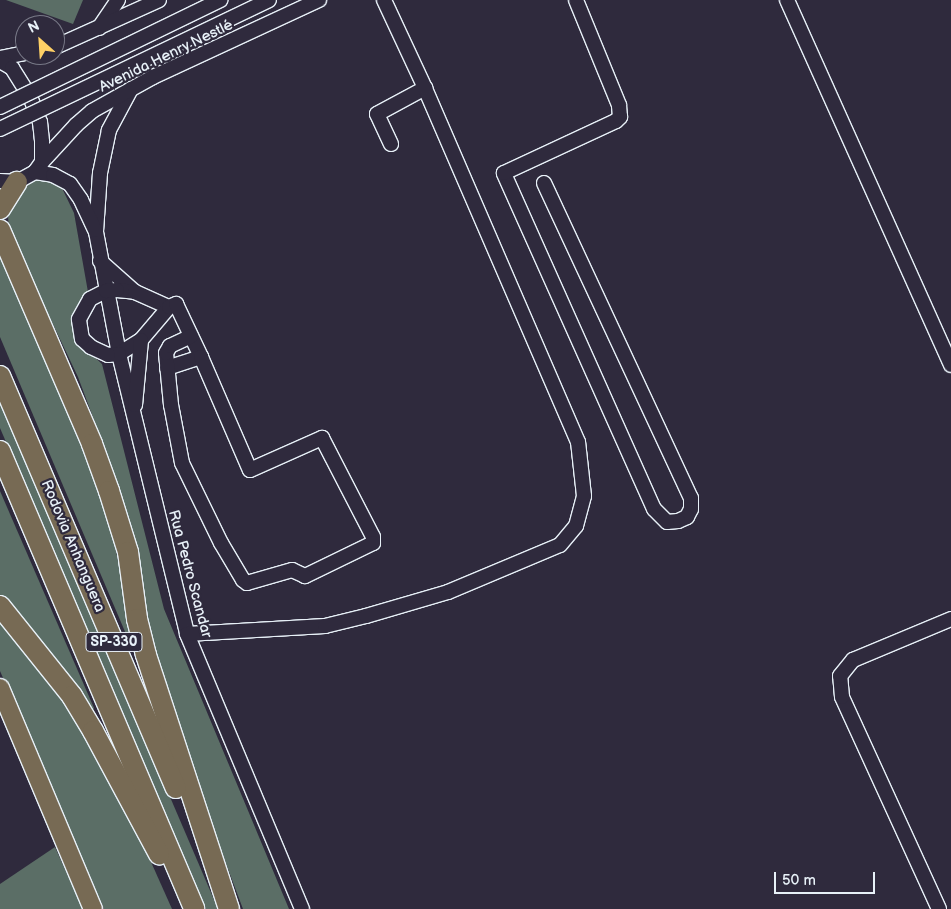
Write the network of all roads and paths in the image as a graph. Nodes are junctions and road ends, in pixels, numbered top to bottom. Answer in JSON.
{"nodes":[{"id":1,"x":118,"y":0,"type":"edge"},
{"id":2,"x":159,"y":0,"type":"edge"},
{"id":3,"x":220,"y":0,"type":"edge"},
{"id":4,"x":269,"y":0,"type":"edge"},
{"id":5,"x":319,"y":0,"type":"edge"},
{"id":6,"x":384,"y":0,"type":"edge"},
{"id":7,"x":576,"y":0,"type":"edge"},
{"id":8,"x":787,"y":0,"type":"edge"},
{"id":9,"x":98,"y":29,"type":"junction"},
{"id":10,"x":65,"y":43,"type":"edge"},
{"id":11,"x":15,"y":55,"type":"edge"},
{"id":12,"x":0,"y":59,"type":"edge"},
{"id":13,"x":425,"y":88,"type":"junction"},
{"id":14,"x":131,"y":89,"type":"junction"},
{"id":15,"x":0,"y":107,"type":"edge"},
{"id":16,"x":0,"y":129,"type":"edge"},
{"id":17,"x":391,"y":144,"type":"dead end"},
{"id":18,"x":38,"y":167,"type":"junction"},
{"id":19,"x":8,"y":182,"type":"edge"},
{"id":20,"x":544,"y":183,"type":"dead end"},
{"id":21,"x":0,"y":209,"type":"edge"},
{"id":22,"x":0,"y":230,"type":"edge"},
{"id":23,"x":96,"y":232,"type":"junction"},
{"id":24,"x":100,"y":261,"type":"junction"},
{"id":25,"x":106,"y":291,"type":"junction"},
{"id":26,"x":135,"y":292,"type":"junction"},
{"id":27,"x":169,"y":307,"type":"junction"},
{"id":28,"x":191,"y":336,"type":"junction"},
{"id":29,"x":141,"y":340,"type":"junction"},
{"id":30,"x":119,"y":354,"type":"junction"},
{"id":31,"x":201,"y":357,"type":"junction"},
{"id":32,"x":951,"y":365,"type":"edge"},
{"id":33,"x":167,"y":368,"type":"junction"},
{"id":34,"x":0,"y":376,"type":"edge"},
{"id":35,"x":133,"y":418,"type":"junction"},
{"id":36,"x":0,"y":451,"type":"edge"},
{"id":37,"x":0,"y":606,"type":"edge"},
{"id":38,"x":951,"y":618,"type":"edge"},
{"id":39,"x":187,"y":634,"type":"junction"},
{"id":40,"x":0,"y":688,"type":"edge"},
{"id":41,"x":93,"y":909,"type":"edge"},
{"id":42,"x":188,"y":909,"type":"edge"},
{"id":43,"x":194,"y":909,"type":"edge"},
{"id":44,"x":229,"y":909,"type":"edge"},
{"id":45,"x":302,"y":909,"type":"edge"},
{"id":46,"x":939,"y":909,"type":"edge"}],
"edges":[{"from":1,"to":9,"type":"street"},
{"from":2,"to":9,"type":"street"},
{"from":3,"to":15,"type":"street","bridge":true},
{"from":4,"to":16,"type":"street","bridge":true},
{"from":5,"to":14,"type":"street","name":"Avenida Henry Nestlé"},
{"from":6,"to":13,"type":"street"},
{"from":7,"to":20,"type":"street"},
{"from":8,"to":32,"type":"street"},
{"from":9,"to":10,"type":"street"},
{"from":11,"to":12,"type":"street"},
{"from":12,"to":18,"type":"street"},
{"from":13,"to":17,"type":"street"},
{"from":13,"to":39,"type":"street"},
{"from":14,"to":18,"type":"street","name":"Avenida Henry Nestlé"},
{"from":14,"to":23,"type":"street","name":"Rua Pedro Scandar"},
{"from":18,"to":19,"type":"street","name":"Avenida Henry Nestlé"},
{"from":18,"to":23,"type":"street","name":"Rua Pedro Scandar"},
{"from":19,"to":21,"type":"highway"},
{"from":22,"to":44,"type":"highway"},
{"from":23,"to":24,"type":"street","name":"Rua Pedro Scandar"},
{"from":24,"to":25,"type":"street","name":"Rua Pedro Scandar"},
{"from":24,"to":26,"type":"street"},
{"from":25,"to":26,"type":"street"},
{"from":25,"to":30,"type":"street","name":"Rua Pedro Scandar"},
{"from":25,"to":30,"type":"street"},
{"from":26,"to":27,"type":"street"},
{"from":27,"to":28,"type":"street"},
{"from":27,"to":29,"type":"street"},
{"from":28,"to":31,"type":"street"},
{"from":28,"to":33,"type":"street"},
{"from":29,"to":30,"type":"street"},
{"from":29,"to":35,"type":"street"},
{"from":30,"to":35,"type":"street","name":"Rua Pedro Scandar"},
{"from":31,"to":33,"type":"street"},
{"from":31,"to":33,"type":"street"},
{"from":34,"to":44,"type":"highway","name":"Rodovia Anhanguera","number":"SP-330"},
{"from":35,"to":39,"type":"street","name":"Rua Pedro Scandar"},
{"from":36,"to":43,"type":"highway","name":"Rodovia Anhanguera","number":"SP-330"},
{"from":37,"to":42,"type":"highway"},
{"from":38,"to":46,"type":"street"},
{"from":39,"to":45,"type":"street","name":"Rua Pedro Scandar"},
{"from":40,"to":41,"type":"main road"}]}
